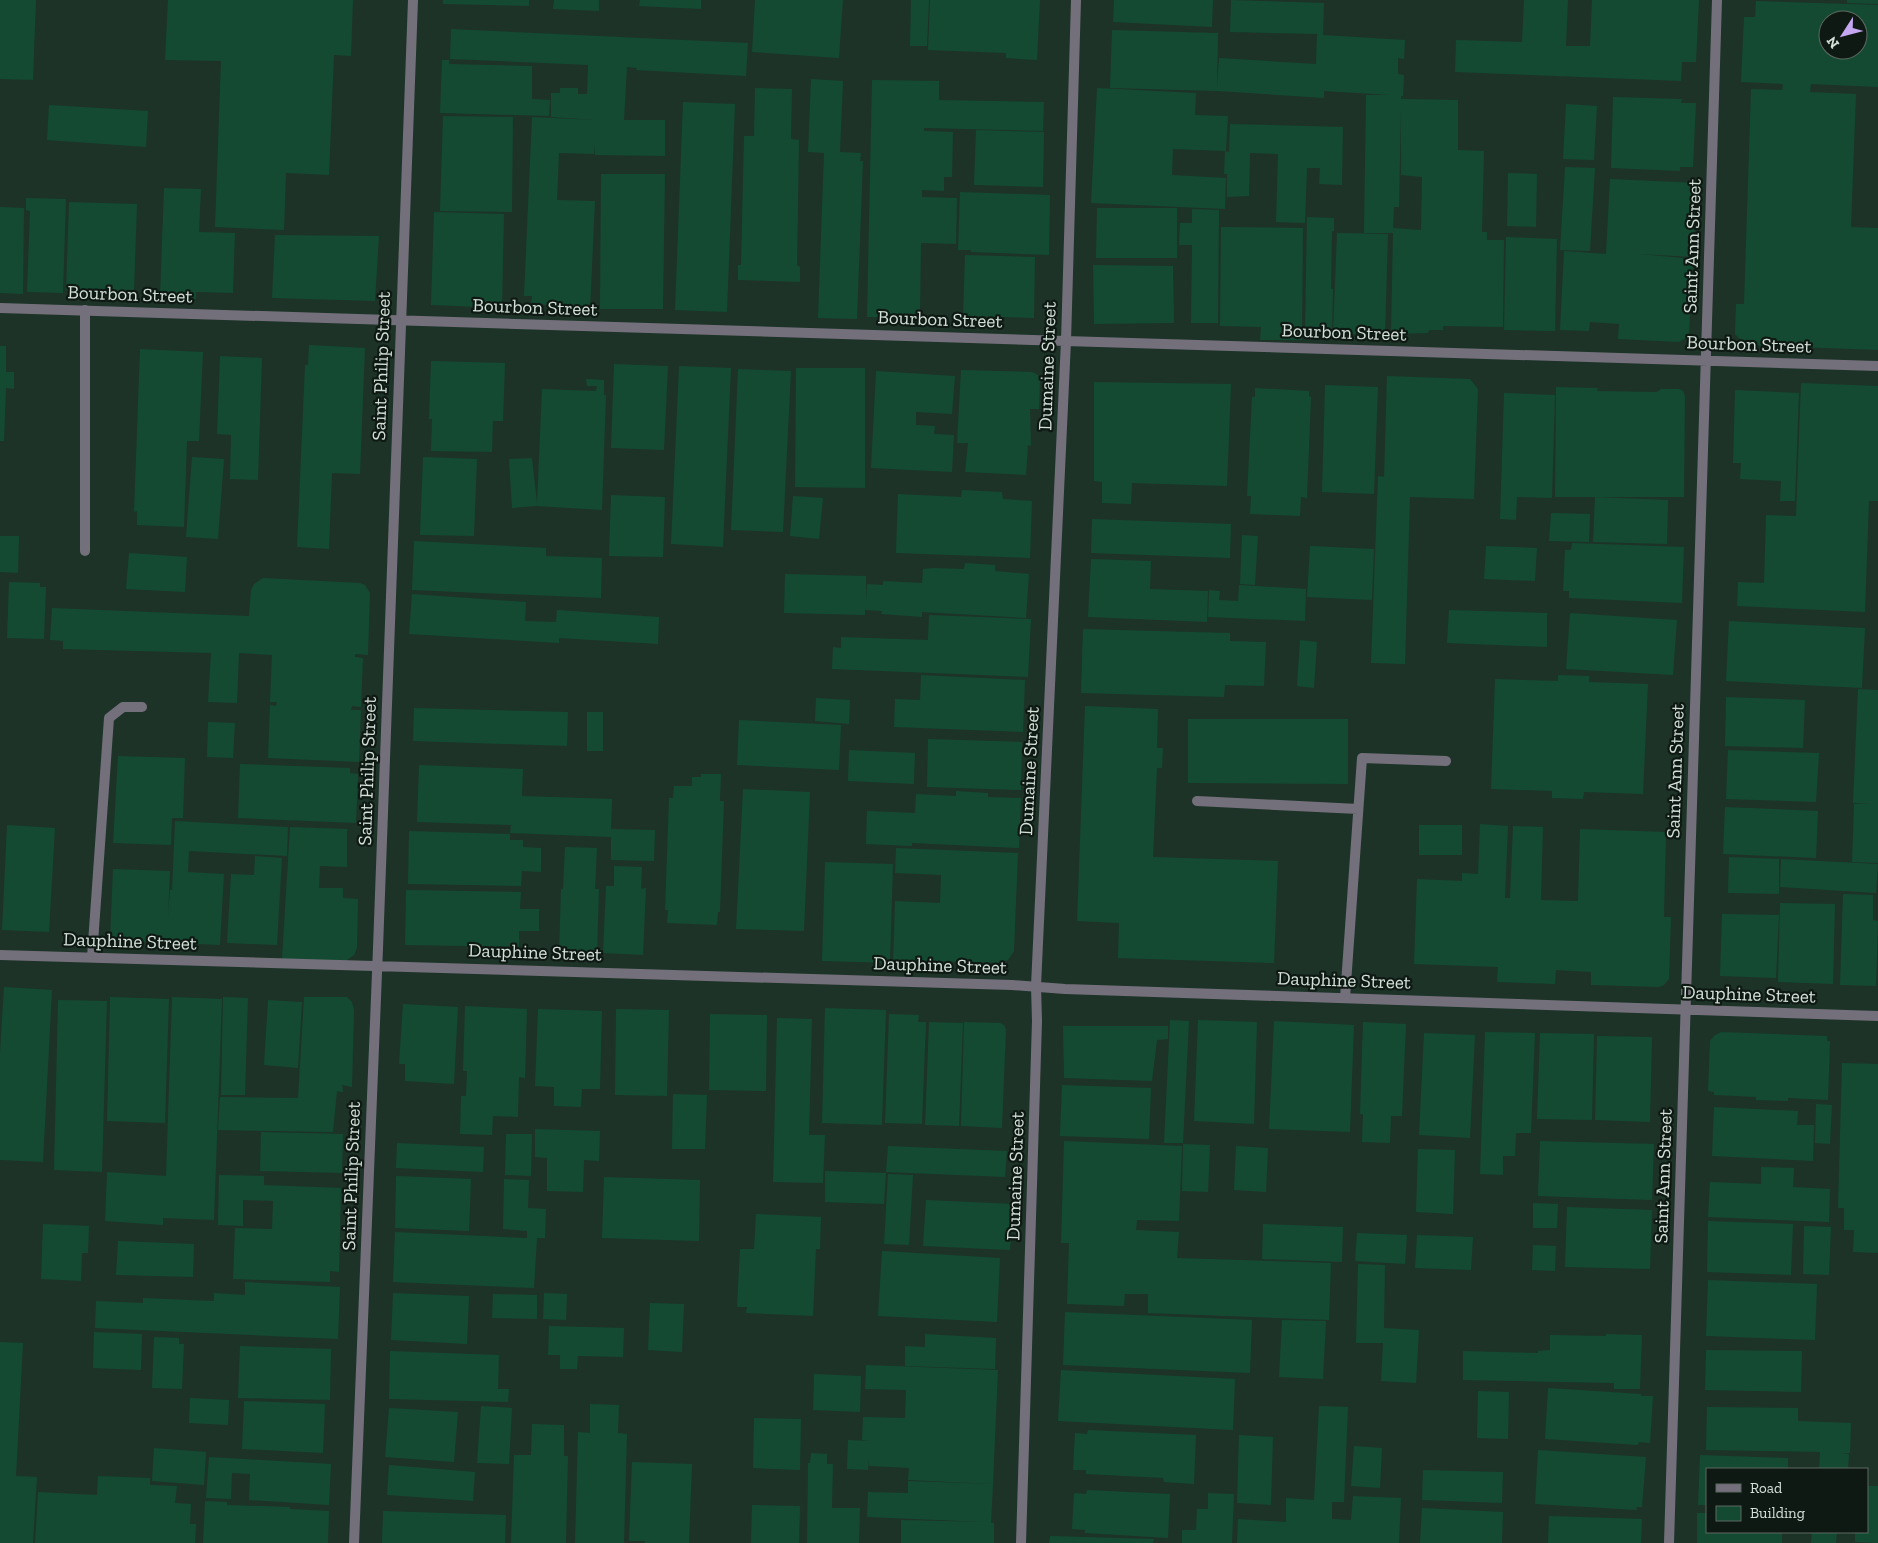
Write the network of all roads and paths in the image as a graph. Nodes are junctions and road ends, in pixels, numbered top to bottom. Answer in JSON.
{"nodes":[{"id":1,"x":413,"y":0,"type":"edge"},
{"id":2,"x":1076,"y":0,"type":"edge"},
{"id":3,"x":1717,"y":0,"type":"edge"},
{"id":4,"x":0,"y":308,"type":"edge"},
{"id":5,"x":85,"y":310,"type":"junction"},
{"id":6,"x":400,"y":320,"type":"junction"},
{"id":7,"x":1066,"y":341,"type":"junction"},
{"id":8,"x":1705,"y":360,"type":"junction"},
{"id":9,"x":1878,"y":366,"type":"edge"},
{"id":10,"x":85,"y":550,"type":"dead end"},
{"id":11,"x":142,"y":707,"type":"dead end"},
{"id":12,"x":1446,"y":761,"type":"dead end"},
{"id":13,"x":1197,"y":801,"type":"dead end"},
{"id":14,"x":1358,"y":809,"type":"junction"},
{"id":15,"x":0,"y":954,"type":"edge"},
{"id":16,"x":92,"y":957,"type":"junction"},
{"id":17,"x":378,"y":965,"type":"junction"},
{"id":18,"x":1036,"y":986,"type":"junction"},
{"id":19,"x":1345,"y":998,"type":"junction"},
{"id":20,"x":1686,"y":1009,"type":"junction"},
{"id":21,"x":1878,"y":1016,"type":"edge"},
{"id":22,"x":354,"y":1543,"type":"edge"},
{"id":23,"x":1021,"y":1543,"type":"edge"},
{"id":24,"x":1669,"y":1543,"type":"edge"}],
"edges":[{"from":1,"to":6,"type":"street","name":"Saint Philip Street"},
{"from":2,"to":7,"type":"street","name":"Dumaine Street"},
{"from":3,"to":8,"type":"street","name":"Saint Ann Street"},
{"from":4,"to":5,"type":"street","name":"Bourbon Street"},
{"from":5,"to":6,"type":"street","name":"Bourbon Street"},
{"from":5,"to":10,"type":"street"},
{"from":6,"to":7,"type":"street","name":"Bourbon Street"},
{"from":6,"to":17,"type":"street","name":"Saint Philip Street"},
{"from":7,"to":8,"type":"street","name":"Bourbon Street"},
{"from":7,"to":18,"type":"street","name":"Dumaine Street"},
{"from":8,"to":9,"type":"street","name":"Bourbon Street"},
{"from":8,"to":20,"type":"street","name":"Saint Ann Street"},
{"from":11,"to":16,"type":"street"},
{"from":12,"to":14,"type":"street"},
{"from":13,"to":14,"type":"street"},
{"from":14,"to":19,"type":"street"},
{"from":15,"to":16,"type":"street","name":"Dauphine Street"},
{"from":16,"to":17,"type":"street","name":"Dauphine Street"},
{"from":17,"to":18,"type":"street","name":"Dauphine Street"},
{"from":17,"to":22,"type":"street","name":"Saint Philip Street"},
{"from":18,"to":19,"type":"street","name":"Dauphine Street"},
{"from":18,"to":23,"type":"street","name":"Dumaine Street"},
{"from":19,"to":20,"type":"street","name":"Dauphine Street"},
{"from":20,"to":21,"type":"street","name":"Dauphine Street"},
{"from":20,"to":24,"type":"street","name":"Saint Ann Street"}]}
